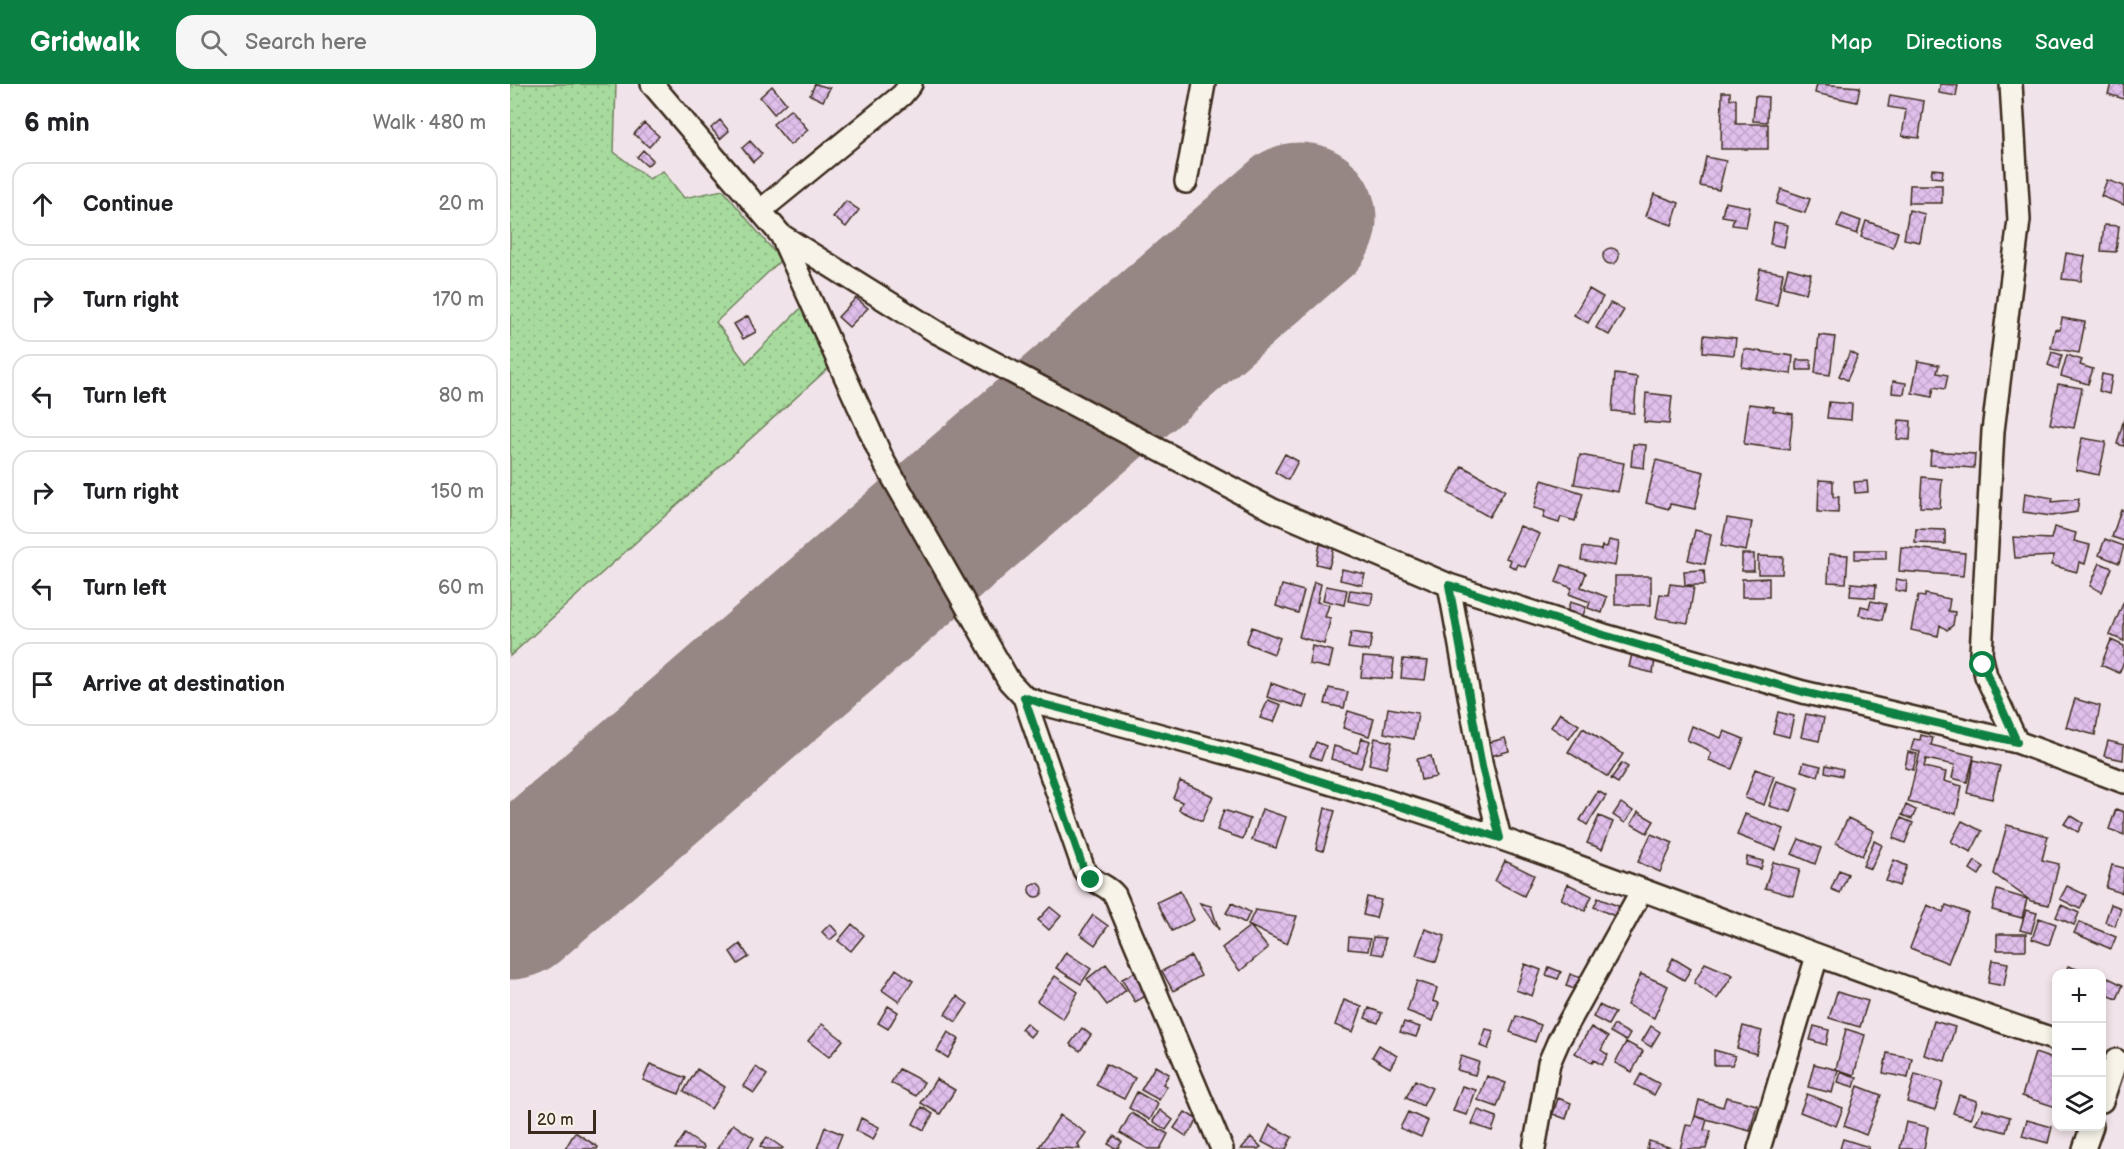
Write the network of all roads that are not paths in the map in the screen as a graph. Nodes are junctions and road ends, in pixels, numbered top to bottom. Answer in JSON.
{"nodes":[{"id":1,"x":652,"y":84,"type":"edge"},
{"id":2,"x":911,"y":84,"type":"edge"},
{"id":3,"x":1204,"y":84,"type":"edge"},
{"id":4,"x":2011,"y":84,"type":"edge"},
{"id":5,"x":1186,"y":182,"type":"dead end"},
{"id":6,"x":761,"y":210,"type":"junction"},
{"id":7,"x":781,"y":235,"type":"junction"},
{"id":8,"x":1449,"y":585,"type":"junction"},
{"id":9,"x":1024,"y":697,"type":"junction"},
{"id":10,"x":2017,"y":742,"type":"junction"},
{"id":11,"x":2124,"y":782,"type":"edge"},
{"id":12,"x":1500,"y":838,"type":"junction"},
{"id":13,"x":1642,"y":890,"type":"junction"},
{"id":14,"x":1818,"y":956,"type":"junction"},
{"id":15,"x":2052,"y":1039,"type":"edge"},
{"id":16,"x":2114,"y":1059,"type":"edge"},
{"id":17,"x":2106,"y":1087,"type":"edge"},
{"id":18,"x":2090,"y":1131,"type":"edge"},
{"id":19,"x":1222,"y":1149,"type":"edge"},
{"id":20,"x":1534,"y":1149,"type":"edge"},
{"id":21,"x":1759,"y":1149,"type":"edge"},
{"id":22,"x":2084,"y":1149,"type":"edge"}],
"edges":[{"from":1,"to":6,"type":"street"},
{"from":2,"to":6,"type":"street"},
{"from":3,"to":5,"type":"street"},
{"from":4,"to":10,"type":"street"},
{"from":6,"to":7,"type":"street"},
{"from":7,"to":8,"type":"street"},
{"from":7,"to":9,"type":"street"},
{"from":8,"to":10,"type":"street"},
{"from":8,"to":12,"type":"street"},
{"from":9,"to":12,"type":"street"},
{"from":9,"to":19,"type":"street"},
{"from":10,"to":11,"type":"street"},
{"from":12,"to":13,"type":"street"},
{"from":13,"to":14,"type":"street"},
{"from":13,"to":20,"type":"street"},
{"from":14,"to":15,"type":"street"},
{"from":14,"to":21,"type":"street"},
{"from":16,"to":17,"type":"street"},
{"from":18,"to":22,"type":"street"}]}
